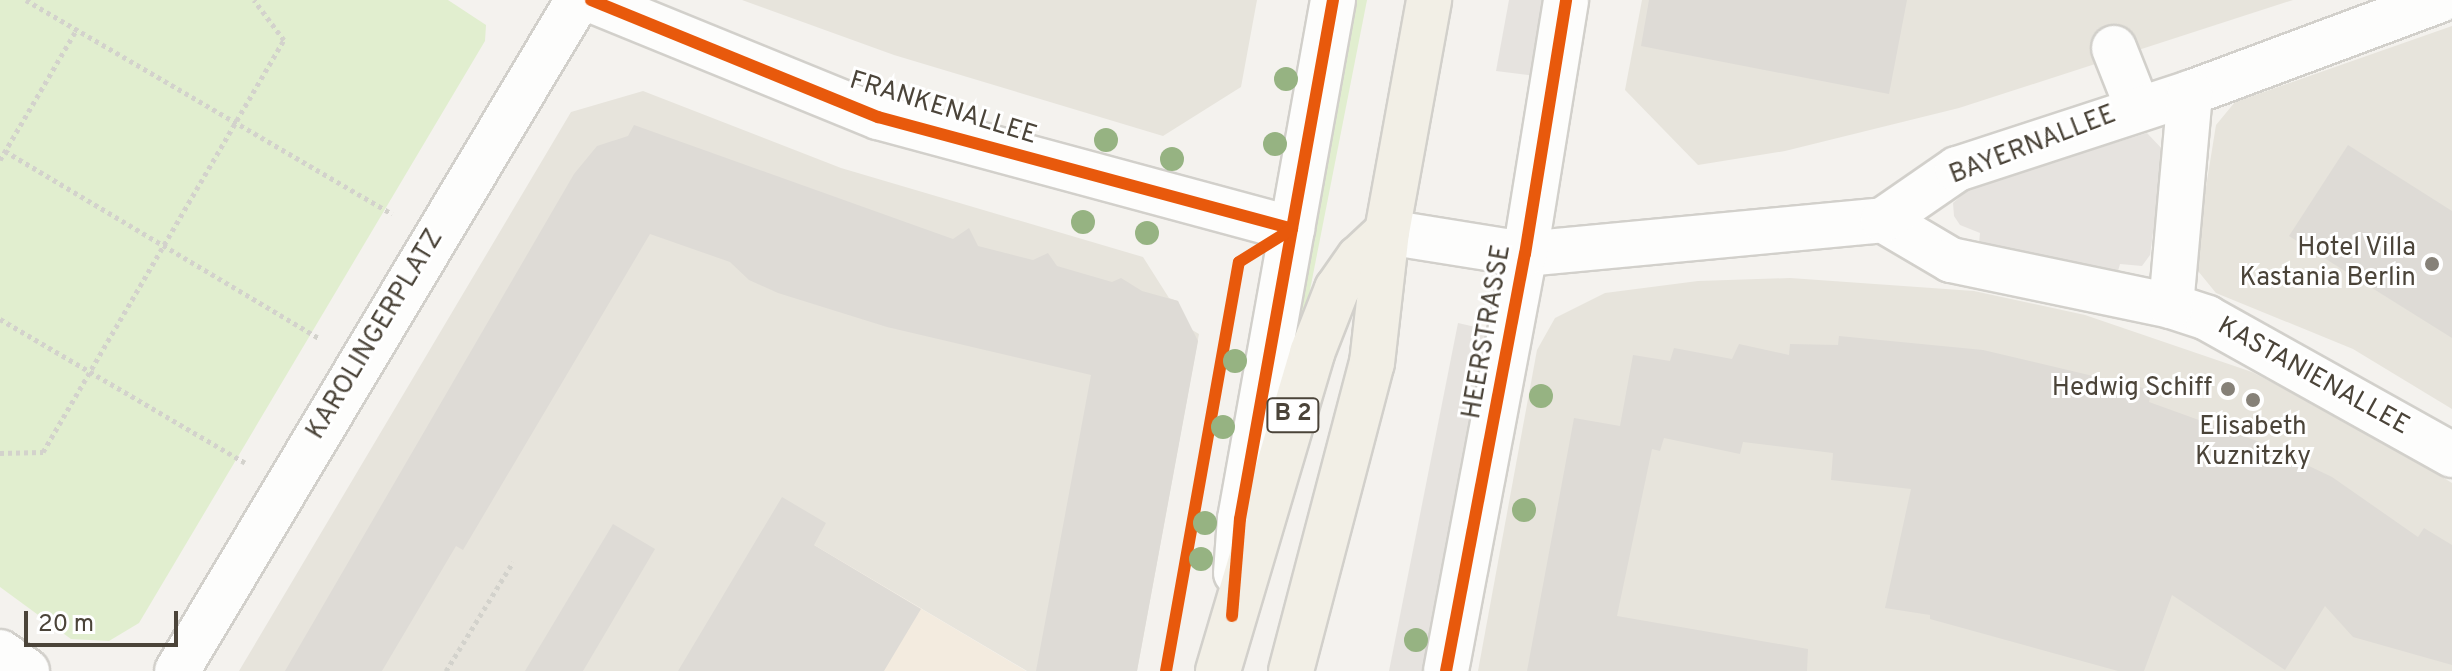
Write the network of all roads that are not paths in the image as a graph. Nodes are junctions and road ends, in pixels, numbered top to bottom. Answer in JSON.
{"nodes":[{"id":1,"x":578,"y":0,"type":"edge"},
{"id":2,"x":591,"y":0,"type":"edge"},
{"id":3,"x":1333,"y":0,"type":"edge"},
{"id":4,"x":1429,"y":0,"type":"edge"},
{"id":5,"x":1566,"y":0,"type":"edge"},
{"id":6,"x":2440,"y":0,"type":"edge"},
{"id":7,"x":2114,"y":48,"type":"dead end"},
{"id":8,"x":2190,"y":93,"type":"junction"},
{"id":9,"x":2137,"y":106,"type":"junction"},
{"id":10,"x":1883,"y":220,"type":"junction"},
{"id":11,"x":1292,"y":229,"type":"junction"},
{"id":12,"x":1387,"y":232,"type":"junction"},
{"id":13,"x":1525,"y":254,"type":"junction"},
{"id":14,"x":2171,"y":306,"type":"junction"},
{"id":15,"x":2452,"y":455,"type":"edge"},
{"id":16,"x":1232,"y":616,"type":"junction"},
{"id":17,"x":0,"y":652,"type":"edge"},
{"id":18,"x":27,"y":671,"type":"edge"},
{"id":19,"x":177,"y":671,"type":"edge"},
{"id":20,"x":1218,"y":671,"type":"edge"},
{"id":21,"x":1291,"y":671,"type":"edge"},
{"id":22,"x":1446,"y":671,"type":"edge"}],
"edges":[{"from":1,"to":19,"type":"street","name":"KAROLINGERPLATZ"},
{"from":2,"to":11,"type":"street","name":"FRANKENALLEE"},
{"from":3,"to":11,"type":"street"},
{"from":4,"to":12,"type":"main road","number":"B 2"},
{"from":5,"to":13,"type":"street","name":"HEERSTRASSE"},
{"from":6,"to":8,"type":"street","name":"BAYERNALLEE"},
{"from":7,"to":9,"type":"street"},
{"from":8,"to":9,"type":"street","name":"BAYERNALLEE"},
{"from":8,"to":14,"type":"street"},
{"from":9,"to":10,"type":"street","name":"BAYERNALLEE"},
{"from":10,"to":13,"type":"street","name":"BAYERNALLEE"},
{"from":10,"to":14,"type":"street","name":"KASTANIENALLEE"},
{"from":11,"to":16,"type":"street"},
{"from":12,"to":13,"type":"street","name":"HEERSTRASSE"},
{"from":12,"to":16,"type":"main road","number":"B 2"},
{"from":12,"to":21,"type":"main road","number":"B 2"},
{"from":13,"to":22,"type":"street","name":"HEERSTRASSE"},
{"from":14,"to":15,"type":"street","name":"KASTANIENALLEE"},
{"from":16,"to":20,"type":"main road","number":"B 2"},
{"from":17,"to":18,"type":"street"}]}
